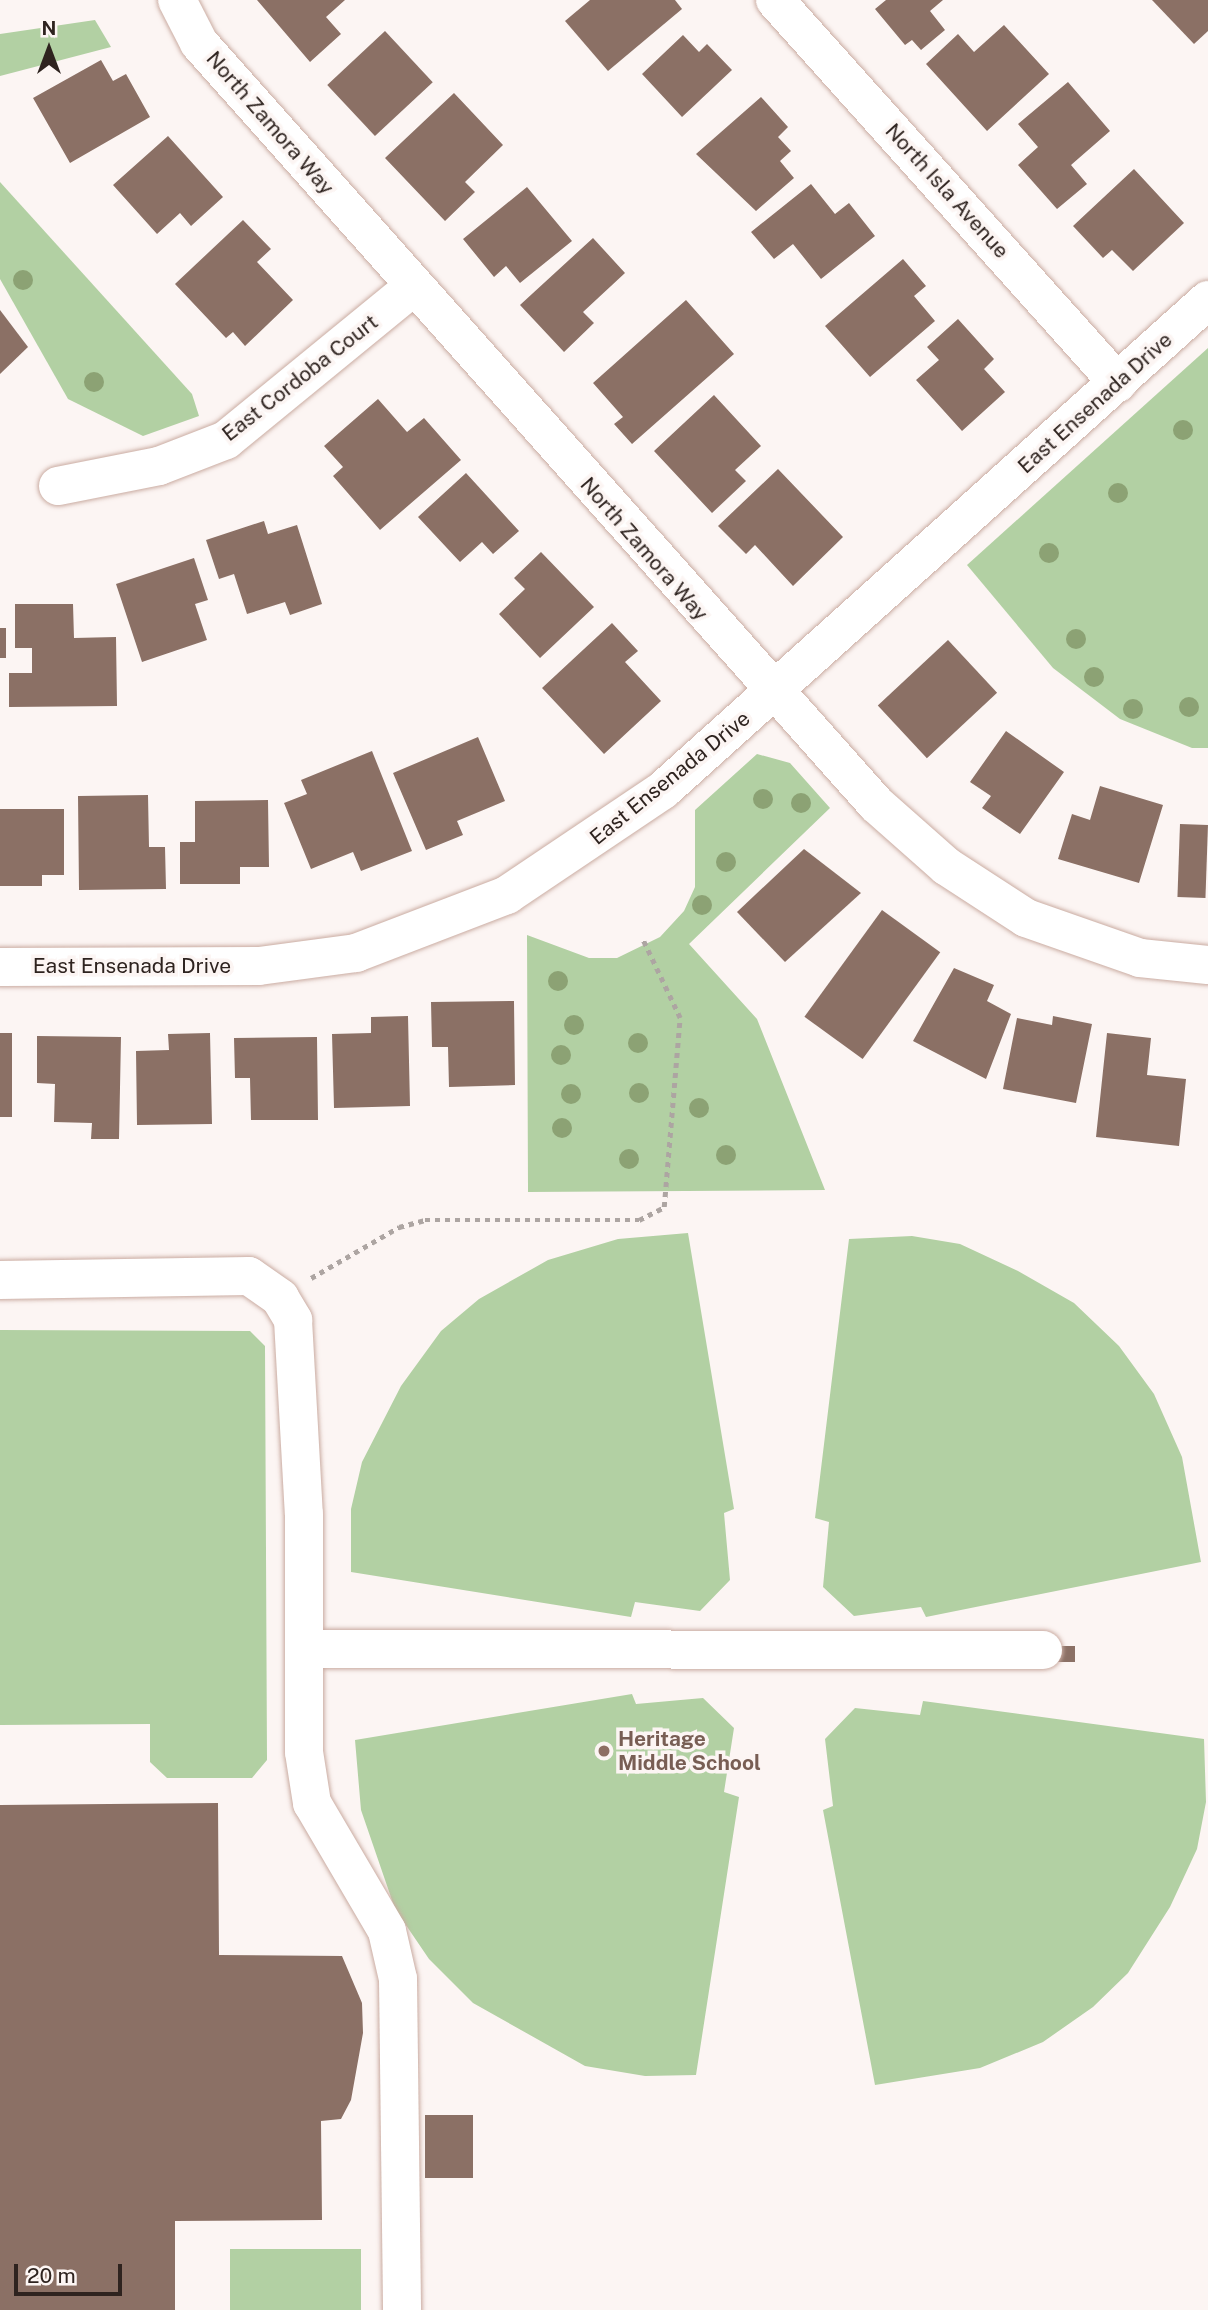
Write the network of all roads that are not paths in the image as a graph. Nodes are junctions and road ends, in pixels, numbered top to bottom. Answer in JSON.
{"nodes":[{"id":1,"x":177,"y":0,"type":"edge"},
{"id":2,"x":775,"y":0,"type":"edge"},
{"id":3,"x":413,"y":287,"type":"junction"},
{"id":4,"x":1208,"y":300,"type":"edge"},
{"id":5,"x":1118,"y":383,"type":"junction"},
{"id":6,"x":58,"y":486,"type":"dead end"},
{"id":7,"x":773,"y":695,"type":"junction"},
{"id":8,"x":1208,"y":965,"type":"edge"},
{"id":9,"x":0,"y":967,"type":"edge"},
{"id":10,"x":0,"y":1280,"type":"edge"},
{"id":11,"x":304,"y":1649,"type":"junction"},
{"id":12,"x":1043,"y":1650,"type":"dead end"},
{"id":13,"x":402,"y":2310,"type":"edge"}],
"edges":[{"from":1,"to":3,"type":"street","name":"North Zamora Way"},
{"from":2,"to":5,"type":"street","name":"North Isla Avenue"},
{"from":3,"to":6,"type":"street","name":"East Cordoba Court"},
{"from":3,"to":7,"type":"street","name":"North Zamora Way"},
{"from":4,"to":5,"type":"street","name":"East Ensenada Drive"},
{"from":5,"to":7,"type":"street","name":"East Ensenada Drive"},
{"from":7,"to":8,"type":"street","name":"North Zamora Way"},
{"from":7,"to":9,"type":"street","name":"East Ensenada Drive"},
{"from":10,"to":11,"type":"street"},
{"from":11,"to":12,"type":"street"},
{"from":11,"to":13,"type":"street"}]}
